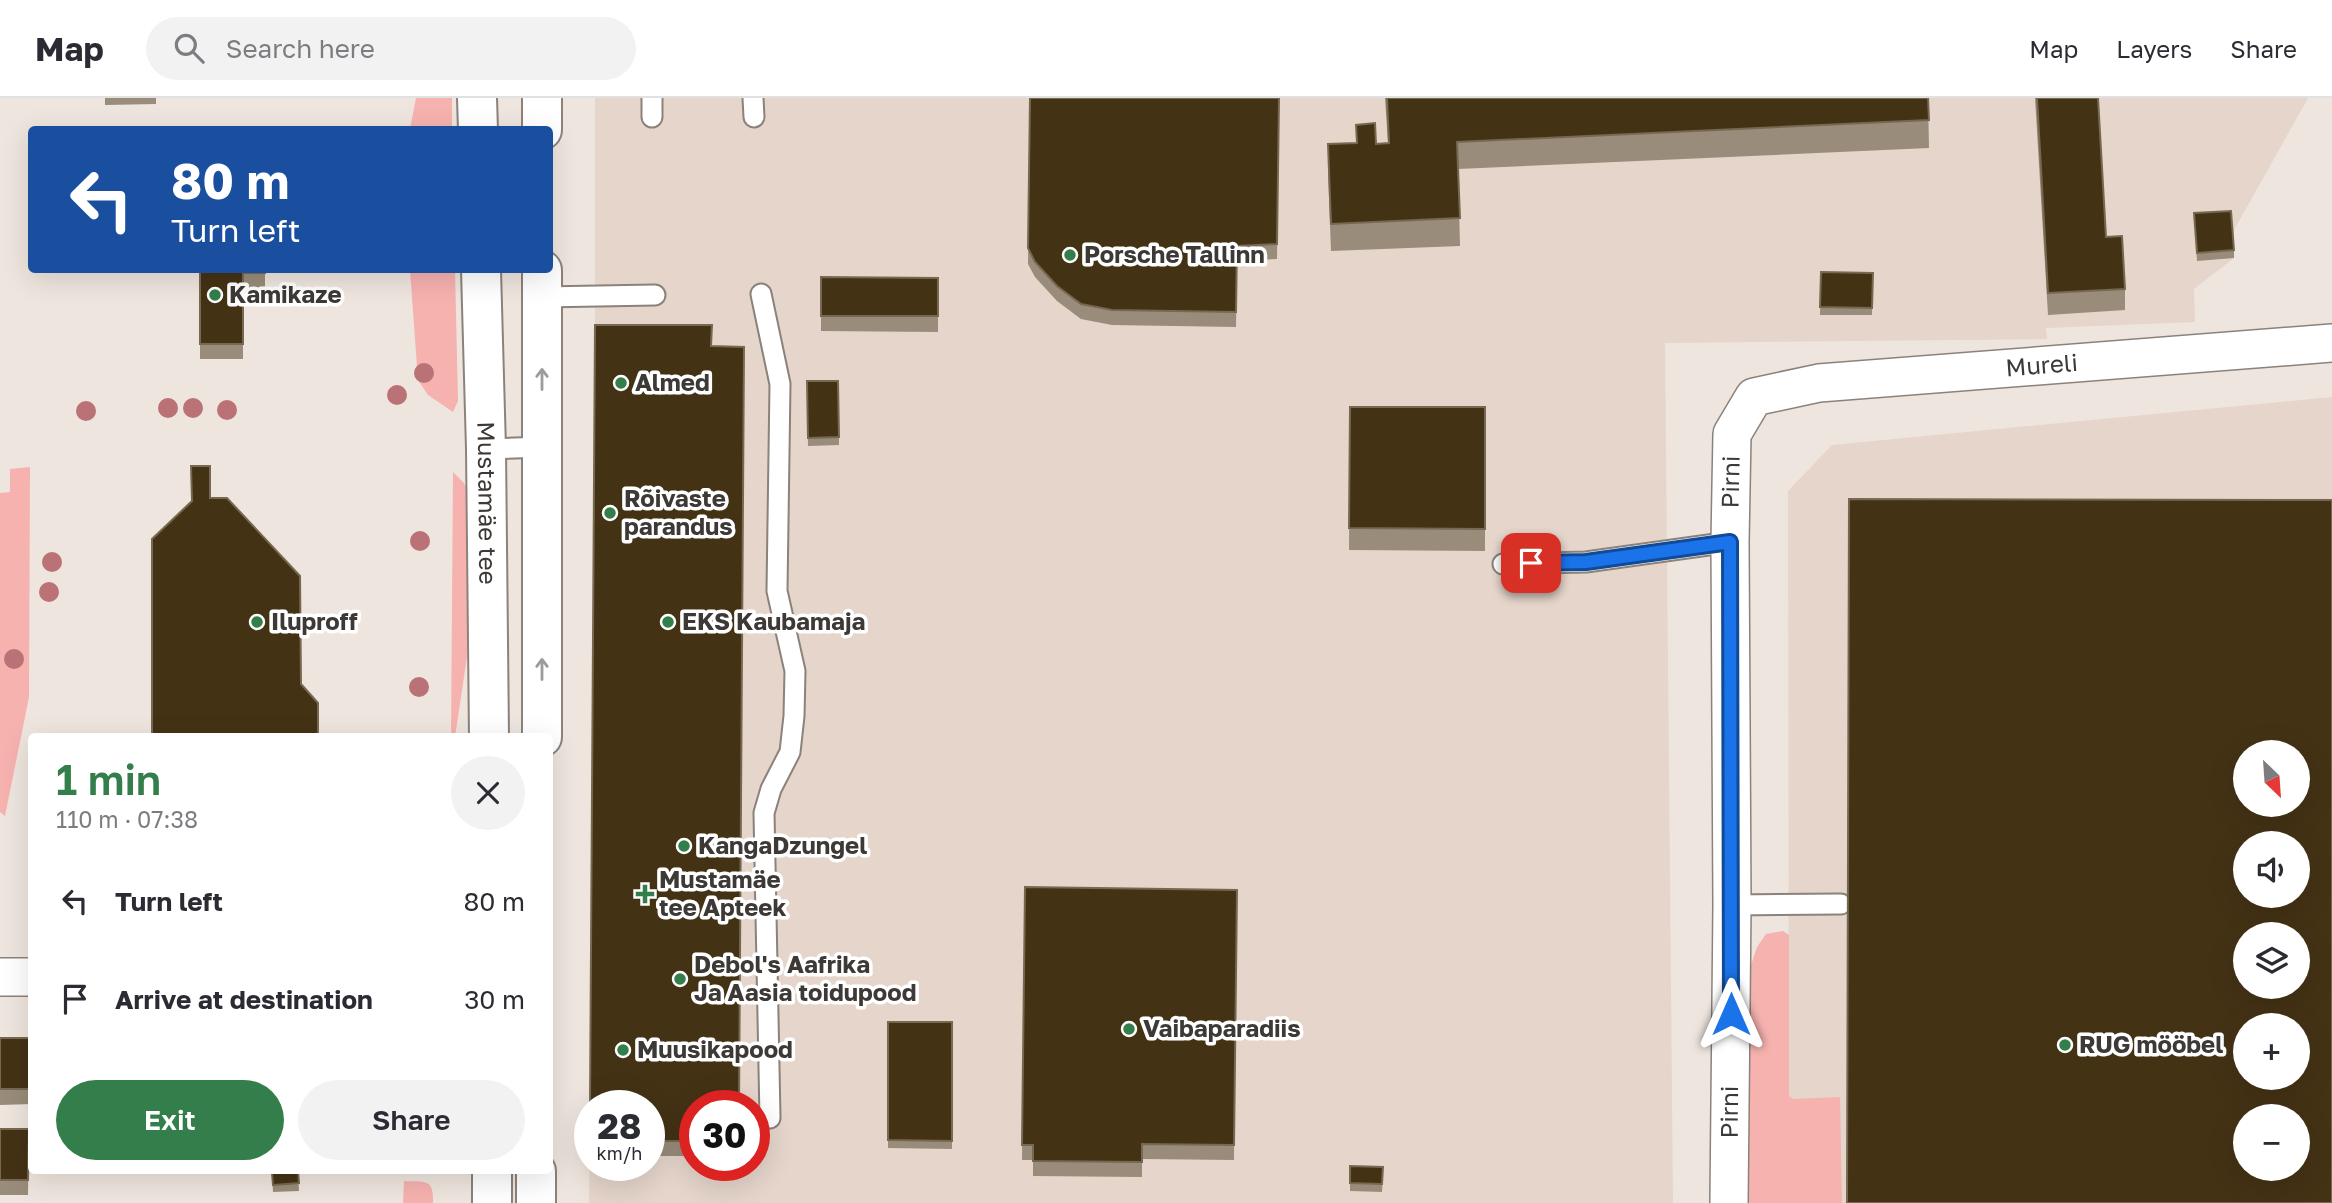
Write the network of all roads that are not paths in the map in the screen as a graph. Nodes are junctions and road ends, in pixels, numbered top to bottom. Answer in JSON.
{"nodes":[{"id":1,"x":477,"y":98,"type":"edge"},
{"id":2,"x":542,"y":98,"type":"edge"},
{"id":3,"x":478,"y":126,"type":"edge"},
{"id":4,"x":542,"y":126,"type":"edge"},
{"id":5,"x":481,"y":273,"type":"edge"},
{"id":6,"x":542,"y":283,"type":"edge"},
{"id":7,"x":761,"y":294,"type":"dead end"},
{"id":8,"x":655,"y":295,"type":"dead end"},
{"id":9,"x":2332,"y":344,"type":"edge"},
{"id":10,"x":1754,"y":397,"type":"joint"},
{"id":11,"x":542,"y":447,"type":"junction"},
{"id":12,"x":486,"y":449,"type":"junction"},
{"id":13,"x":1730,"y":542,"type":"junction"},
{"id":14,"x":1503,"y":564,"type":"dead end"},
{"id":15,"x":489,"y":733,"type":"edge"},
{"id":16,"x":542,"y":733,"type":"edge"},
{"id":17,"x":1841,"y":904,"type":"dead end"},
{"id":18,"x":1731,"y":905,"type":"junction"},
{"id":19,"x":0,"y":977,"type":"edge"},
{"id":20,"x":28,"y":977,"type":"edge"},
{"id":21,"x":769,"y":1090,"type":"edge"},
{"id":22,"x":492,"y":1174,"type":"edge"},
{"id":23,"x":537,"y":1174,"type":"edge"},
{"id":24,"x":492,"y":1203,"type":"edge"},
{"id":25,"x":536,"y":1203,"type":"edge"},
{"id":26,"x":1729,"y":1203,"type":"edge"}],
"edges":[{"from":1,"to":3,"type":"main road"},
{"from":2,"to":4,"type":"main road"},
{"from":5,"to":12,"type":"main road","name":"Mustamäe tee"},
{"from":6,"to":8,"type":"lane"},
{"from":11,"to":6,"type":"main road","one_way":true},
{"from":7,"to":21,"type":"lane"},
{"from":9,"to":10,"type":"street","name":"Mureli"},
{"from":10,"to":13,"type":"street","name":"Pirni"},
{"from":11,"to":12,"type":"lane"},
{"from":16,"to":11,"type":"main road","one_way":true},
{"from":12,"to":15,"type":"main road","name":"Mustamäe tee"},
{"from":13,"to":14,"type":"lane"},
{"from":13,"to":18,"type":"street","name":"Pirni"},
{"from":17,"to":18,"type":"lane"},
{"from":18,"to":26,"type":"street","name":"Pirni"},
{"from":19,"to":20,"type":"street"},
{"from":22,"to":24,"type":"main road"},
{"from":23,"to":25,"type":"main road"}]}
